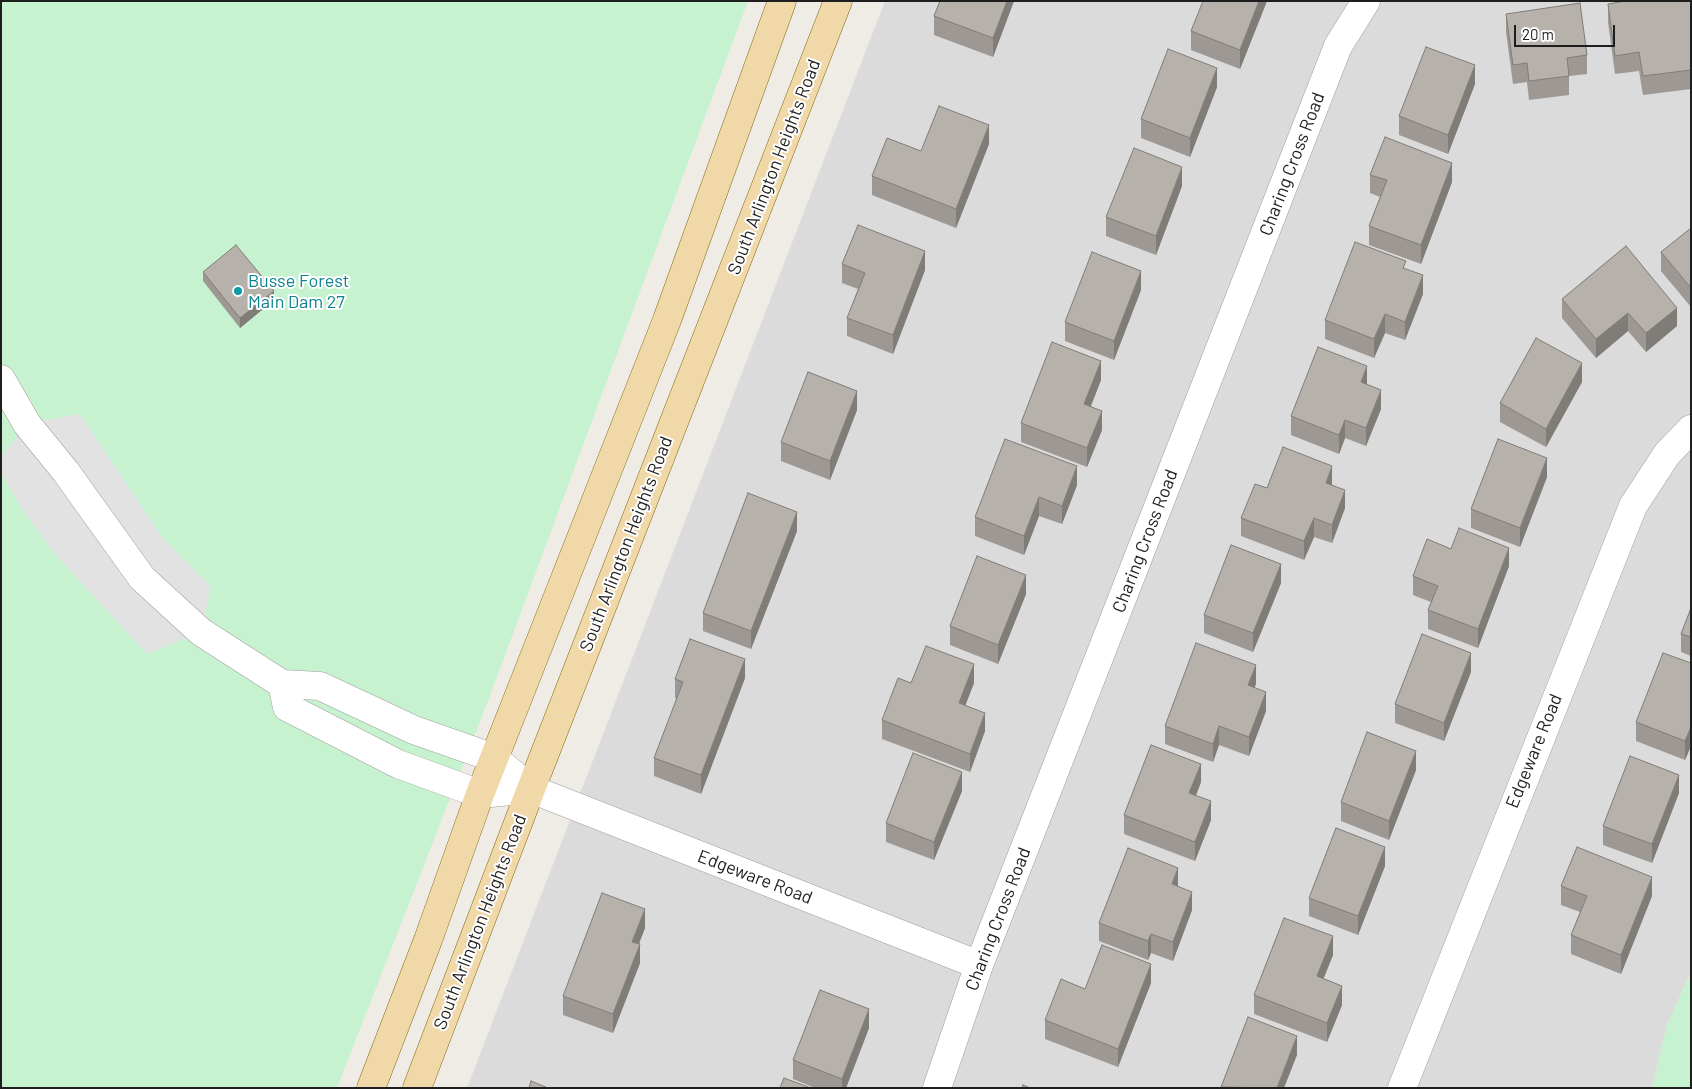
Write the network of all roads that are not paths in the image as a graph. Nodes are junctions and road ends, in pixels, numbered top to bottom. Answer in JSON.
{"nodes":[{"id":1,"x":782,"y":1,"type":"edge"},
{"id":2,"x":838,"y":1,"type":"edge"},
{"id":3,"x":1366,"y":1,"type":"edge"},
{"id":4,"x":1,"y":379,"type":"edge"},
{"id":5,"x":1691,"y":429,"type":"edge"},
{"id":6,"x":282,"y":684,"type":"junction"},
{"id":7,"x":494,"y":758,"type":"junction"},
{"id":8,"x":531,"y":789,"type":"junction"},
{"id":9,"x":480,"y":794,"type":"junction"},
{"id":10,"x":979,"y":965,"type":"junction"},
{"id":11,"x":371,"y":1088,"type":"edge"},
{"id":12,"x":417,"y":1088,"type":"edge"},
{"id":13,"x":937,"y":1088,"type":"edge"},
{"id":14,"x":1402,"y":1088,"type":"edge"}],
"edges":[{"from":1,"to":7,"type":"main road"},
{"from":2,"to":8,"type":"main road","name":"South Arlington Heights Road"},
{"from":3,"to":10,"type":"street","name":"Charing Cross Road"},
{"from":4,"to":6,"type":"street"},
{"from":5,"to":14,"type":"street","name":"Edgeware Road"},
{"from":6,"to":7,"type":"street"},
{"from":6,"to":9,"type":"street"},
{"from":7,"to":8,"type":"street"},
{"from":7,"to":9,"type":"main road"},
{"from":8,"to":9,"type":"street"},
{"from":8,"to":10,"type":"street","name":"Edgeware Road"},
{"from":8,"to":12,"type":"main road","name":"South Arlington Heights Road"},
{"from":9,"to":11,"type":"main road"},
{"from":10,"to":13,"type":"street","name":"Charing Cross Road"}]}
